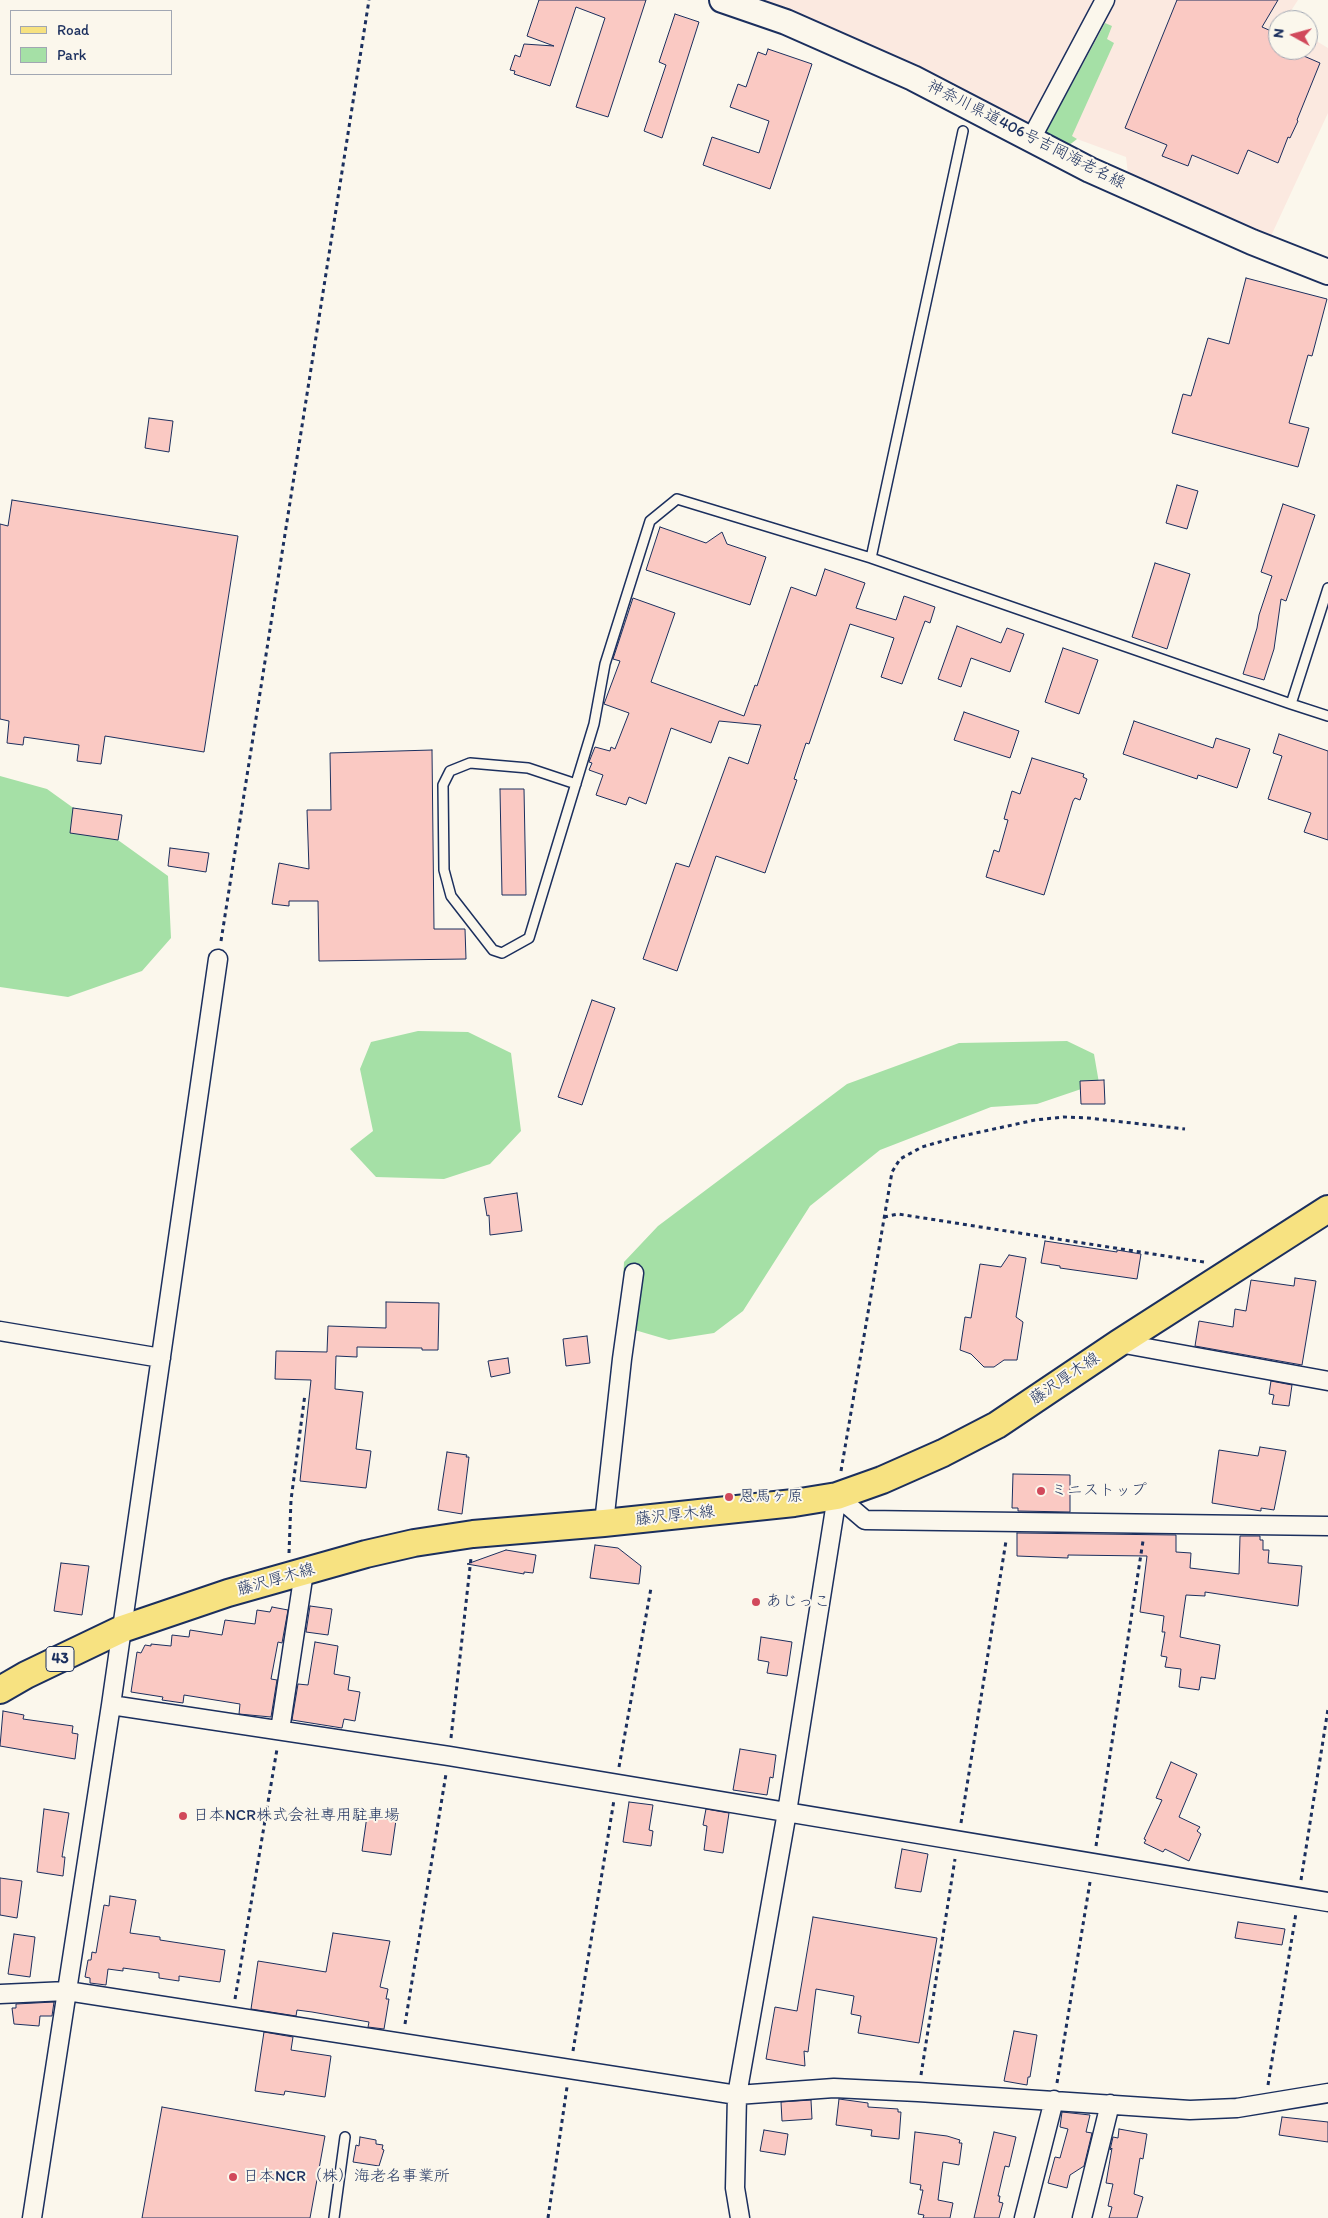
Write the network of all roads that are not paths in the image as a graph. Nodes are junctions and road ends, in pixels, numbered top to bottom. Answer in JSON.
{"nodes":[{"id":1,"x":722,"y":0,"type":"edge"},
{"id":2,"x":1106,"y":0,"type":"edge"},
{"id":3,"x":963,"y":131,"type":"dead end"},
{"id":4,"x":1031,"y":139,"type":"junction"},
{"id":5,"x":1328,"y":272,"type":"edge"},
{"id":6,"x":871,"y":558,"type":"junction"},
{"id":7,"x":1328,"y":588,"type":"edge"},
{"id":8,"x":1291,"y":704,"type":"junction"},
{"id":9,"x":1328,"y":716,"type":"edge"},
{"id":10,"x":576,"y":784,"type":"junction"},
{"id":11,"x":218,"y":959,"type":"road end"},
{"id":12,"x":1328,"y":1209,"type":"edge"},
{"id":13,"x":634,"y":1273,"type":"dead end"},
{"id":14,"x":0,"y":1332,"type":"edge"},
{"id":15,"x":1119,"y":1343,"type":"junction"},
{"id":16,"x":162,"y":1358,"type":"junction"},
{"id":17,"x":1328,"y":1381,"type":"edge"},
{"id":18,"x":837,"y":1496,"type":"junction"},
{"id":19,"x":604,"y":1523,"type":"junction"},
{"id":20,"x":1328,"y":1526,"type":"edge"},
{"id":21,"x":297,"y":1574,"type":"junction"},
{"id":22,"x":122,"y":1629,"type":"junction"},
{"id":23,"x":0,"y":1690,"type":"edge"},
{"id":24,"x":111,"y":1705,"type":"junction"},
{"id":25,"x":280,"y":1730,"type":"junction"},
{"id":26,"x":787,"y":1812,"type":"junction"},
{"id":27,"x":1328,"y":1902,"type":"edge"},
{"id":28,"x":67,"y":1992,"type":"junction"},
{"id":29,"x":0,"y":1994,"type":"edge"},
{"id":30,"x":1328,"y":2093,"type":"edge"},
{"id":31,"x":737,"y":2095,"type":"junction"},
{"id":32,"x":1054,"y":2100,"type":"junction"},
{"id":33,"x":1110,"y":2104,"type":"junction"},
{"id":34,"x":345,"y":2137,"type":"dead end"},
{"id":35,"x":32,"y":2218,"type":"edge"},
{"id":36,"x":334,"y":2218,"type":"edge"},
{"id":37,"x":740,"y":2218,"type":"edge"},
{"id":38,"x":1024,"y":2218,"type":"edge"},
{"id":39,"x":1082,"y":2218,"type":"edge"}],
"edges":[{"from":1,"to":4,"type":"main road","name":"神奈川県道406号吉岡海老名線"},
{"from":2,"to":4,"type":"street"},
{"from":3,"to":6,"type":"lane"},
{"from":4,"to":5,"type":"main road","name":"神奈川県道406号吉岡海老名線"},
{"from":6,"to":8,"type":"lane"},
{"from":6,"to":10,"type":"lane"},
{"from":7,"to":8,"type":"lane"},
{"from":8,"to":9,"type":"lane"},
{"from":10,"to":10,"type":"lane"},
{"from":11,"to":16,"type":"street"},
{"from":12,"to":15,"type":"main road","name":"藤沢厚木線","number":"43"},
{"from":13,"to":19,"type":"street"},
{"from":14,"to":16,"type":"street"},
{"from":15,"to":17,"type":"street"},
{"from":15,"to":18,"type":"main road","name":"藤沢厚木線","number":"43"},
{"from":16,"to":22,"type":"street"},
{"from":18,"to":19,"type":"main road","name":"藤沢厚木線","number":"43"},
{"from":18,"to":20,"type":"street"},
{"from":18,"to":26,"type":"street"},
{"from":19,"to":21,"type":"main road","name":"藤沢厚木線","number":"43"},
{"from":21,"to":22,"type":"main road","name":"藤沢厚木線","number":"43"},
{"from":21,"to":25,"type":"street"},
{"from":22,"to":23,"type":"main road","name":"藤沢厚木線","number":"43"},
{"from":22,"to":24,"type":"street"},
{"from":24,"to":25,"type":"street"},
{"from":24,"to":28,"type":"street"},
{"from":25,"to":26,"type":"street"},
{"from":26,"to":27,"type":"street"},
{"from":26,"to":31,"type":"street"},
{"from":28,"to":29,"type":"street"},
{"from":28,"to":31,"type":"street"},
{"from":28,"to":35,"type":"street"},
{"from":30,"to":33,"type":"street"},
{"from":31,"to":32,"type":"street"},
{"from":31,"to":37,"type":"street"},
{"from":32,"to":33,"type":"street"},
{"from":32,"to":38,"type":"street"},
{"from":33,"to":39,"type":"street"},
{"from":34,"to":36,"type":"lane"}]}
